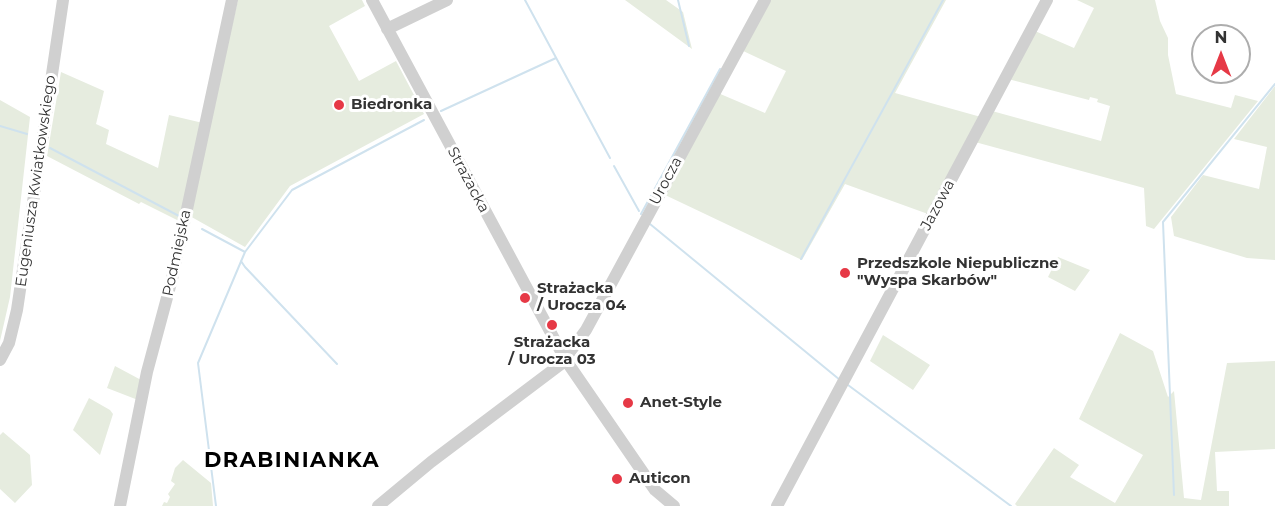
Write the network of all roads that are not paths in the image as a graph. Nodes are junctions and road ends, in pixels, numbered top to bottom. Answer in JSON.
{"nodes":[{"id":1,"x":63,"y":0,"type":"edge"},
{"id":2,"x":232,"y":0,"type":"edge"},
{"id":3,"x":372,"y":0,"type":"edge"},
{"id":4,"x":447,"y":0,"type":"edge"},
{"id":5,"x":765,"y":0,"type":"edge"},
{"id":6,"x":1047,"y":0,"type":"edge"},
{"id":7,"x":387,"y":29,"type":"junction"},
{"id":8,"x":565,"y":359,"type":"junction"},
{"id":9,"x":0,"y":360,"type":"edge"},
{"id":10,"x":667,"y":504,"type":"edge"},
{"id":11,"x":120,"y":506,"type":"edge"},
{"id":12,"x":378,"y":506,"type":"edge"},
{"id":13,"x":777,"y":506,"type":"edge"}],
"edges":[{"from":1,"to":9,"type":"street","name":"Eugeniusza Kwiatkowskiego"},
{"from":2,"to":11,"type":"street","name":"Podmiejska"},
{"from":3,"to":7,"type":"street","name":"Strażacka"},
{"from":4,"to":7,"type":"street"},
{"from":5,"to":8,"type":"street","name":"Urocza"},
{"from":6,"to":13,"type":"street","name":"Jazowa"},
{"from":7,"to":8,"type":"street","name":"Strażacka"},
{"from":8,"to":10,"type":"street","name":"Strażacka"},
{"from":8,"to":12,"type":"street"}]}
